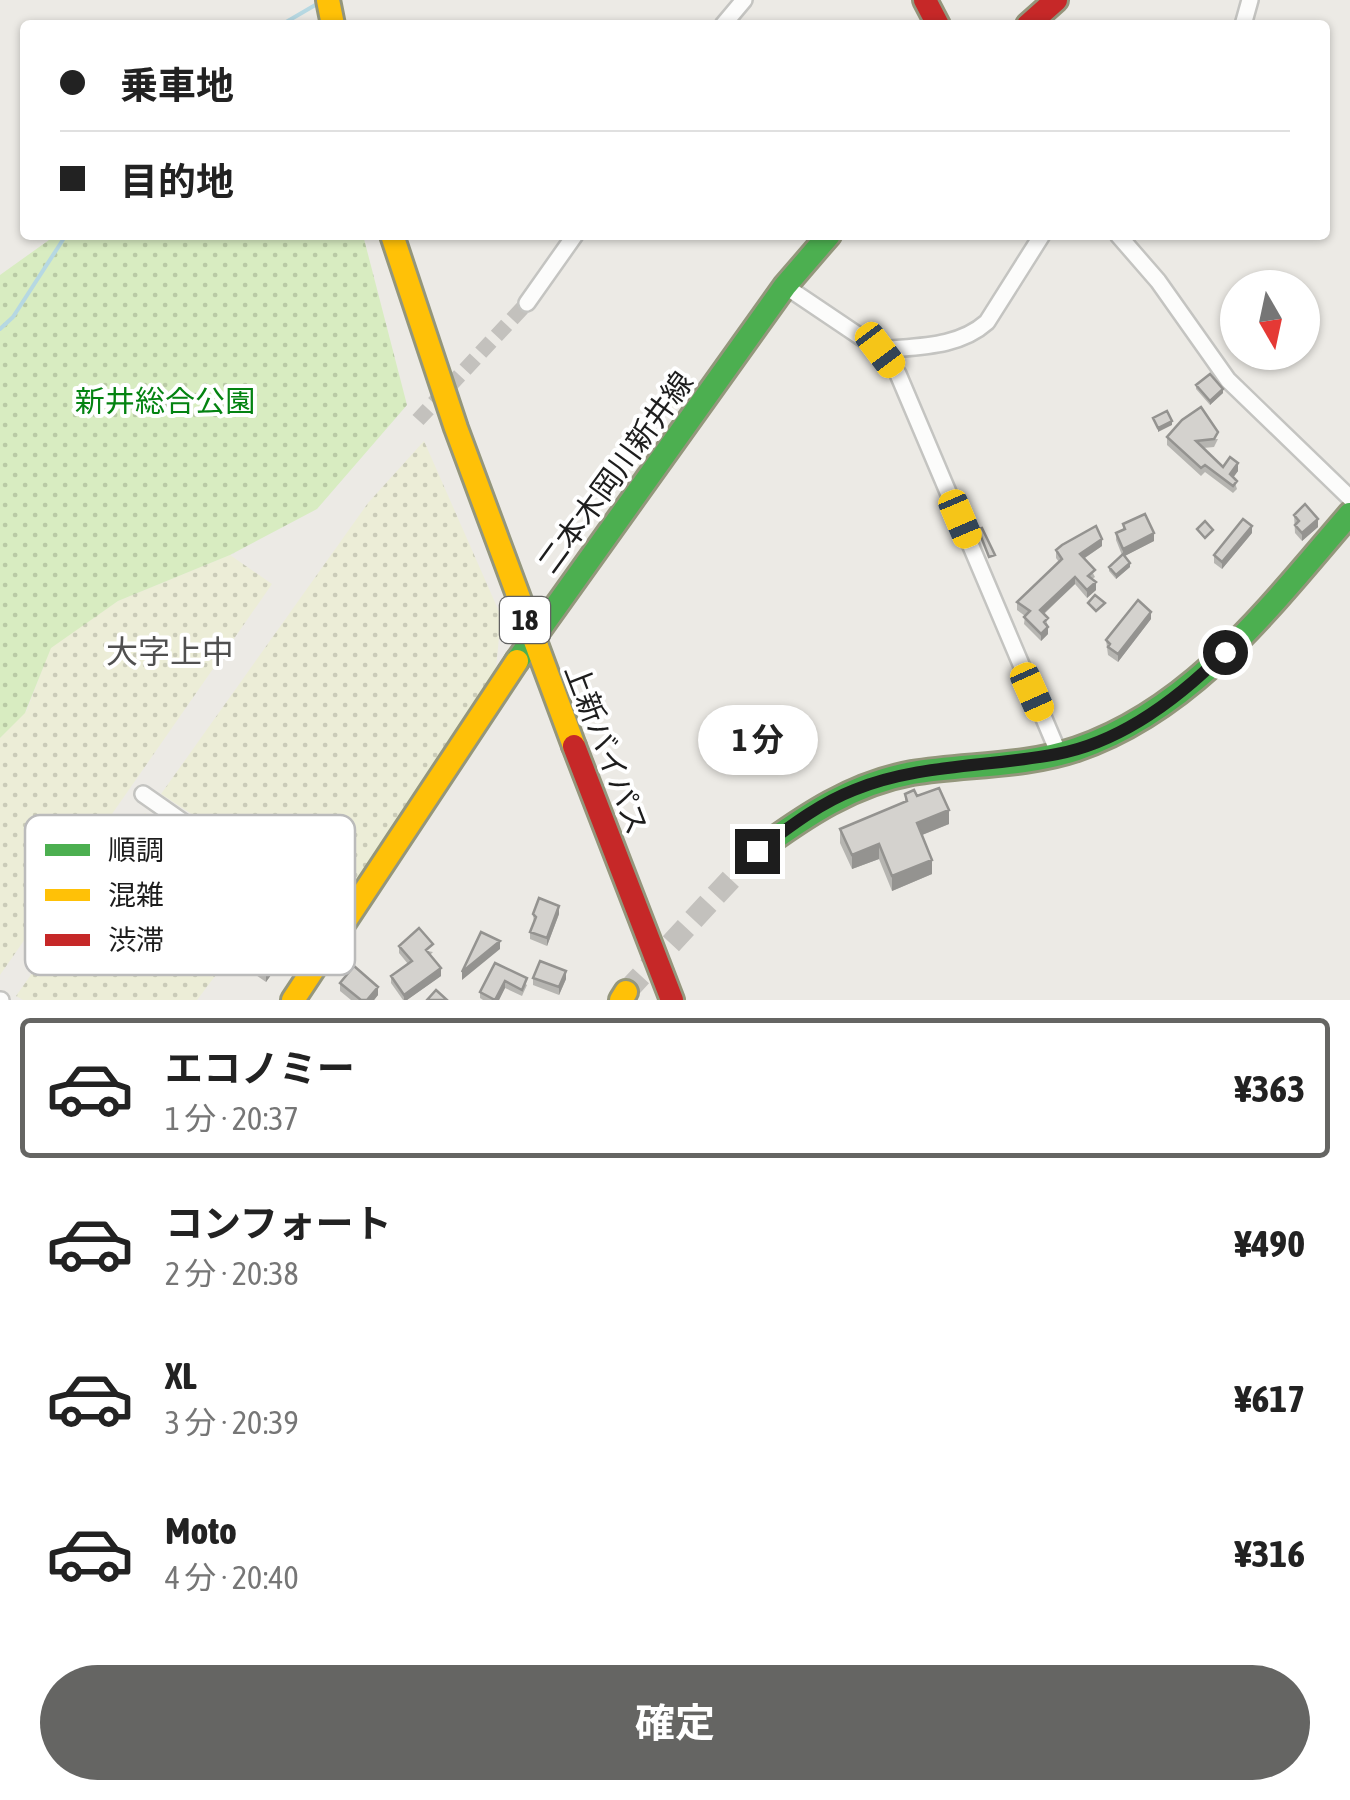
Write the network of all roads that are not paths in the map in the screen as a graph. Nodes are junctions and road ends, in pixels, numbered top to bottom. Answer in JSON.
{"nodes":[{"id":1,"x":744,"y":0,"type":"edge"},
{"id":2,"x":1056,"y":0,"type":"edge"},
{"id":3,"x":727,"y":20,"type":"edge"},
{"id":4,"x":1034,"y":20,"type":"edge"},
{"id":5,"x":394,"y":240,"type":"edge"},
{"id":6,"x":571,"y":240,"type":"edge"},
{"id":7,"x":825,"y":240,"type":"edge"},
{"id":8,"x":1039,"y":240,"type":"edge"},
{"id":9,"x":1122,"y":240,"type":"edge"},
{"id":10,"x":785,"y":286,"type":"junction"},
{"id":11,"x":527,"y":303,"type":"tunnel mouth"},
{"id":12,"x":880,"y":350,"type":"junction"},
{"id":13,"x":1350,"y":498,"type":"edge"},
{"id":14,"x":1350,"y":514,"type":"edge"},
{"id":15,"x":532,"y":639,"type":"junction"},
{"id":16,"x":1059,"y":754,"type":"junction"},
{"id":17,"x":143,"y":794,"type":"dead end"},
{"id":18,"x":173,"y":815,"type":"edge"},
{"id":19,"x":757,"y":851,"type":"tunnel mouth"},
{"id":20,"x":355,"y":909,"type":"edge"},
{"id":21,"x":310,"y":975,"type":"edge"},
{"id":22,"x":293,"y":1000,"type":"edge"},
{"id":23,"x":672,"y":1000,"type":"edge"}],
"edges":[{"from":1,"to":3,"type":"street"},
{"from":2,"to":4,"type":"main road"},
{"from":5,"to":15,"type":"main road","name":"上新バイパス","number":"18"},
{"from":6,"to":11,"type":"street"},
{"from":7,"to":10,"type":"main road","name":"二本木岡川新井線"},
{"from":8,"to":12,"type":"street"},
{"from":9,"to":13,"type":"street"},
{"from":10,"to":12,"type":"street"},
{"from":10,"to":15,"type":"main road","name":"二本木岡川新井線"},
{"from":12,"to":16,"type":"street"},
{"from":14,"to":16,"type":"main road"},
{"from":15,"to":20,"type":"main road","name":"二本木岡川新井線"},
{"from":15,"to":23,"type":"main road","name":"上新バイパス","number":"18"},
{"from":16,"to":19,"type":"main road"},
{"from":17,"to":18,"type":"street"},
{"from":21,"to":22,"type":"main road","name":"二本木岡川新井線"}]}
